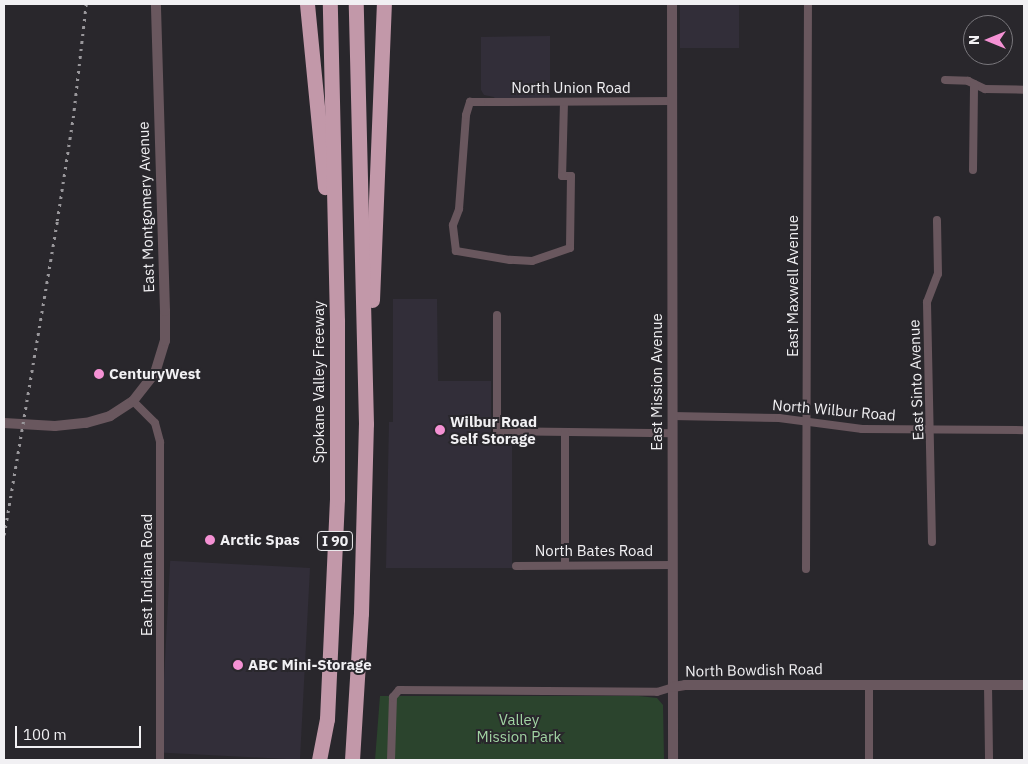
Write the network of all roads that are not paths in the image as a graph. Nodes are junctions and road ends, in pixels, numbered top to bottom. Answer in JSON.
{"nodes":[{"id":1,"x":156,"y":4,"type":"edge"},
{"id":2,"x":330,"y":4,"type":"edge"},
{"id":3,"x":356,"y":4,"type":"edge"},
{"id":4,"x":384,"y":4,"type":"edge"},
{"id":5,"x":672,"y":4,"type":"edge"},
{"id":6,"x":808,"y":4,"type":"edge"},
{"id":7,"x":308,"y":7,"type":"edge"},
{"id":8,"x":945,"y":80,"type":"dead end"},
{"id":9,"x":974,"y":84,"type":"junction"},
{"id":10,"x":1024,"y":90,"type":"edge"},
{"id":11,"x":673,"y":101,"type":"junction"},
{"id":12,"x":564,"y":102,"type":"junction"},
{"id":13,"x":973,"y":170,"type":"dead end"},
{"id":14,"x":937,"y":220,"type":"dead end"},
{"id":15,"x":497,"y":315,"type":"dead end"},
{"id":16,"x":337,"y":321,"type":"junction"},
{"id":17,"x":133,"y":401,"type":"junction"},
{"id":18,"x":672,"y":416,"type":"junction"},
{"id":19,"x":4,"y":423,"type":"edge"},
{"id":20,"x":806,"y":423,"type":"junction"},
{"id":21,"x":366,"y":424,"type":"junction"},
{"id":22,"x":930,"y":430,"type":"junction"},
{"id":23,"x":1024,"y":430,"type":"edge"},
{"id":24,"x":565,"y":432,"type":"junction"},
{"id":25,"x":672,"y":433,"type":"junction"},
{"id":26,"x":932,"y":542,"type":"dead end"},
{"id":27,"x":565,"y":565,"type":"junction"},
{"id":28,"x":673,"y":565,"type":"junction"},
{"id":29,"x":516,"y":566,"type":"dead end"},
{"id":30,"x":806,"y":569,"type":"dead end"},
{"id":31,"x":869,"y":684,"type":"junction"},
{"id":32,"x":988,"y":685,"type":"junction"},
{"id":33,"x":1024,"y":685,"type":"edge"},
{"id":34,"x":673,"y":687,"type":"junction"},
{"id":35,"x":160,"y":760,"type":"edge"},
{"id":36,"x":319,"y":760,"type":"edge"},
{"id":37,"x":352,"y":760,"type":"edge"},
{"id":38,"x":391,"y":760,"type":"edge"},
{"id":39,"x":673,"y":760,"type":"edge"},
{"id":40,"x":869,"y":760,"type":"edge"},
{"id":41,"x":989,"y":760,"type":"edge"}],
"edges":[{"from":1,"to":17,"type":"street","name":"East Montgomery Avenue"},
{"from":2,"to":16,"type":"highway","name":"Spokane Valley Freeway","number":"I 90"},
{"from":3,"to":21,"type":"highway","number":"I 90"},
{"from":4,"to":21,"type":"highway"},
{"from":5,"to":11,"type":"street","name":"East Mission Avenue"},
{"from":6,"to":20,"type":"street","name":"East Maxwell Avenue"},
{"from":7,"to":16,"type":"highway"},
{"from":8,"to":9,"type":"street"},
{"from":9,"to":10,"type":"street"},
{"from":9,"to":13,"type":"street"},
{"from":11,"to":12,"type":"street","name":"North Union Road"},
{"from":11,"to":18,"type":"street","name":"East Mission Avenue"},
{"from":12,"to":12,"type":"street","name":"North Union Road"},
{"from":14,"to":22,"type":"street","name":"East Sinto Avenue"},
{"from":15,"to":24,"type":"street"},
{"from":16,"to":36,"type":"highway","name":"Spokane Valley Freeway","number":"I 90"},
{"from":17,"to":19,"type":"street","name":"East Montgomery Avenue"},
{"from":17,"to":35,"type":"street","name":"East Indiana Road"},
{"from":18,"to":20,"type":"street","name":"North Wilbur Road"},
{"from":18,"to":25,"type":"street","name":"East Mission Avenue"},
{"from":20,"to":22,"type":"street","name":"North Wilbur Road"},
{"from":20,"to":30,"type":"street","name":"East Maxwell Avenue"},
{"from":21,"to":37,"type":"highway","number":"I 90"},
{"from":22,"to":23,"type":"street","name":"North Wilbur Road"},
{"from":22,"to":26,"type":"street","name":"East Sinto Avenue"},
{"from":24,"to":25,"type":"street"},
{"from":24,"to":27,"type":"street"},
{"from":25,"to":28,"type":"street","name":"East Mission Avenue"},
{"from":27,"to":28,"type":"street","name":"North Bates Road"},
{"from":27,"to":29,"type":"street","name":"North Bates Road"},
{"from":28,"to":34,"type":"street","name":"East Mission Avenue"},
{"from":31,"to":32,"type":"street","name":"North Bowdish Road"},
{"from":31,"to":34,"type":"street","name":"North Bowdish Road"},
{"from":31,"to":40,"type":"street"},
{"from":32,"to":33,"type":"street","name":"North Bowdish Road"},
{"from":32,"to":41,"type":"street"},
{"from":34,"to":38,"type":"street","name":"North Bowdish Road"},
{"from":34,"to":39,"type":"street","name":"East Mission Avenue"}]}
